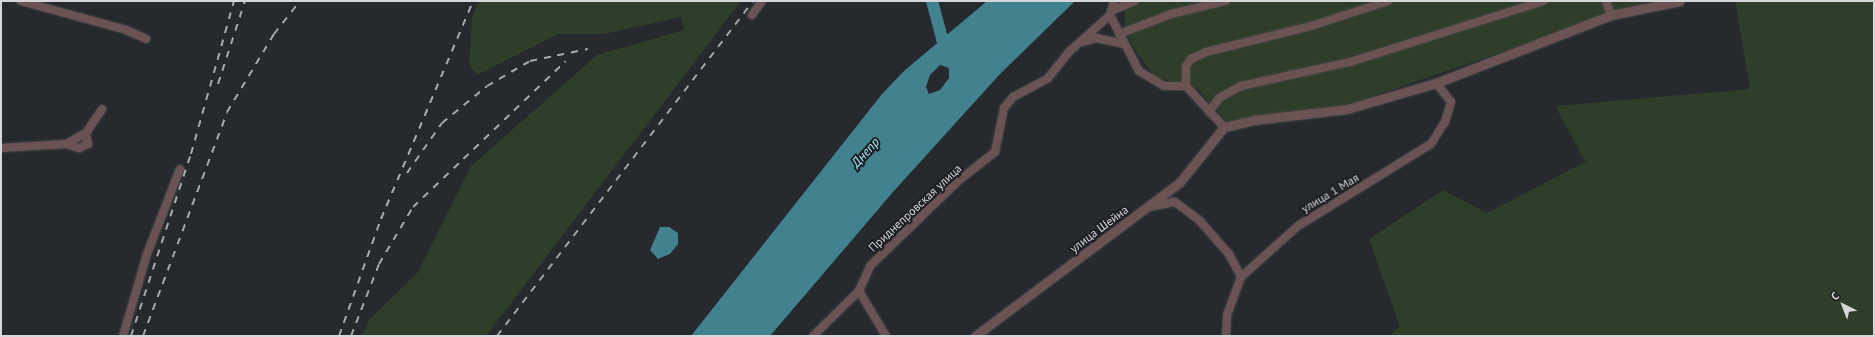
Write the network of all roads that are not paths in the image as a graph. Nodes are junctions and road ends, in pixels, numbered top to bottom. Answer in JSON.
{"nodes":[{"id":1,"x":21,"y":1,"type":"edge"},
{"id":2,"x":762,"y":1,"type":"edge"},
{"id":3,"x":1114,"y":1,"type":"edge"},
{"id":4,"x":1135,"y":1,"type":"edge"},
{"id":5,"x":1225,"y":1,"type":"edge"},
{"id":6,"x":1388,"y":1,"type":"edge"},
{"id":7,"x":1544,"y":1,"type":"edge"},
{"id":8,"x":1606,"y":1,"type":"edge"},
{"id":9,"x":1648,"y":1,"type":"edge"},
{"id":10,"x":1680,"y":1,"type":"edge"},
{"id":11,"x":1642,"y":9,"type":"junction"},
{"id":12,"x":1111,"y":13,"type":"junction"},
{"id":13,"x":752,"y":15,"type":"dead end"},
{"id":14,"x":1611,"y":15,"type":"junction"},
{"id":15,"x":1119,"y":34,"type":"junction"},
{"id":16,"x":146,"y":39,"type":"dead end"},
{"id":17,"x":1080,"y":42,"type":"junction"},
{"id":18,"x":1124,"y":44,"type":"junction"},
{"id":19,"x":1436,"y":84,"type":"junction"},
{"id":20,"x":1186,"y":86,"type":"junction"},
{"id":21,"x":102,"y":109,"type":"dead end"},
{"id":22,"x":1209,"y":112,"type":"junction"},
{"id":23,"x":1224,"y":127,"type":"junction"},
{"id":24,"x":1,"y":148,"type":"edge"},
{"id":25,"x":180,"y":169,"type":"dead end"},
{"id":26,"x":1149,"y":207,"type":"junction"},
{"id":27,"x":1241,"y":276,"type":"junction"},
{"id":28,"x":859,"y":291,"type":"junction"},
{"id":29,"x":123,"y":336,"type":"edge"},
{"id":30,"x":813,"y":336,"type":"edge"},
{"id":31,"x":886,"y":336,"type":"edge"},
{"id":32,"x":975,"y":336,"type":"edge"},
{"id":33,"x":1226,"y":336,"type":"edge"}],
"edges":[{"from":1,"to":16,"type":"street"},
{"from":2,"to":13,"type":"street"},
{"from":3,"to":12,"type":"street"},
{"from":4,"to":12,"type":"street"},
{"from":5,"to":15,"type":"street"},
{"from":6,"to":20,"type":"street"},
{"from":7,"to":22,"type":"street"},
{"from":8,"to":14,"type":"street"},
{"from":9,"to":11,"type":"street"},
{"from":10,"to":11,"type":"street"},
{"from":11,"to":14,"type":"street"},
{"from":12,"to":15,"type":"street"},
{"from":12,"to":17,"type":"street","name":"Приднепровская улица"},
{"from":14,"to":19,"type":"street"},
{"from":15,"to":18,"type":"street"},
{"from":17,"to":18,"type":"street"},
{"from":17,"to":28,"type":"street","name":"Приднепровская улица"},
{"from":18,"to":20,"type":"street"},
{"from":19,"to":23,"type":"street"},
{"from":19,"to":27,"type":"street","name":"улица 1 Мая"},
{"from":20,"to":22,"type":"street"},
{"from":21,"to":24,"type":"street"},
{"from":22,"to":23,"type":"street"},
{"from":23,"to":26,"type":"street","name":"улица Шейна"},
{"from":25,"to":29,"type":"street"},
{"from":26,"to":27,"type":"street"},
{"from":26,"to":32,"type":"street","name":"улица Шейна"},
{"from":27,"to":33,"type":"street","name":"улица 1 Мая"},
{"from":28,"to":30,"type":"street","name":"Приднепровская улица"},
{"from":28,"to":31,"type":"street"}]}
